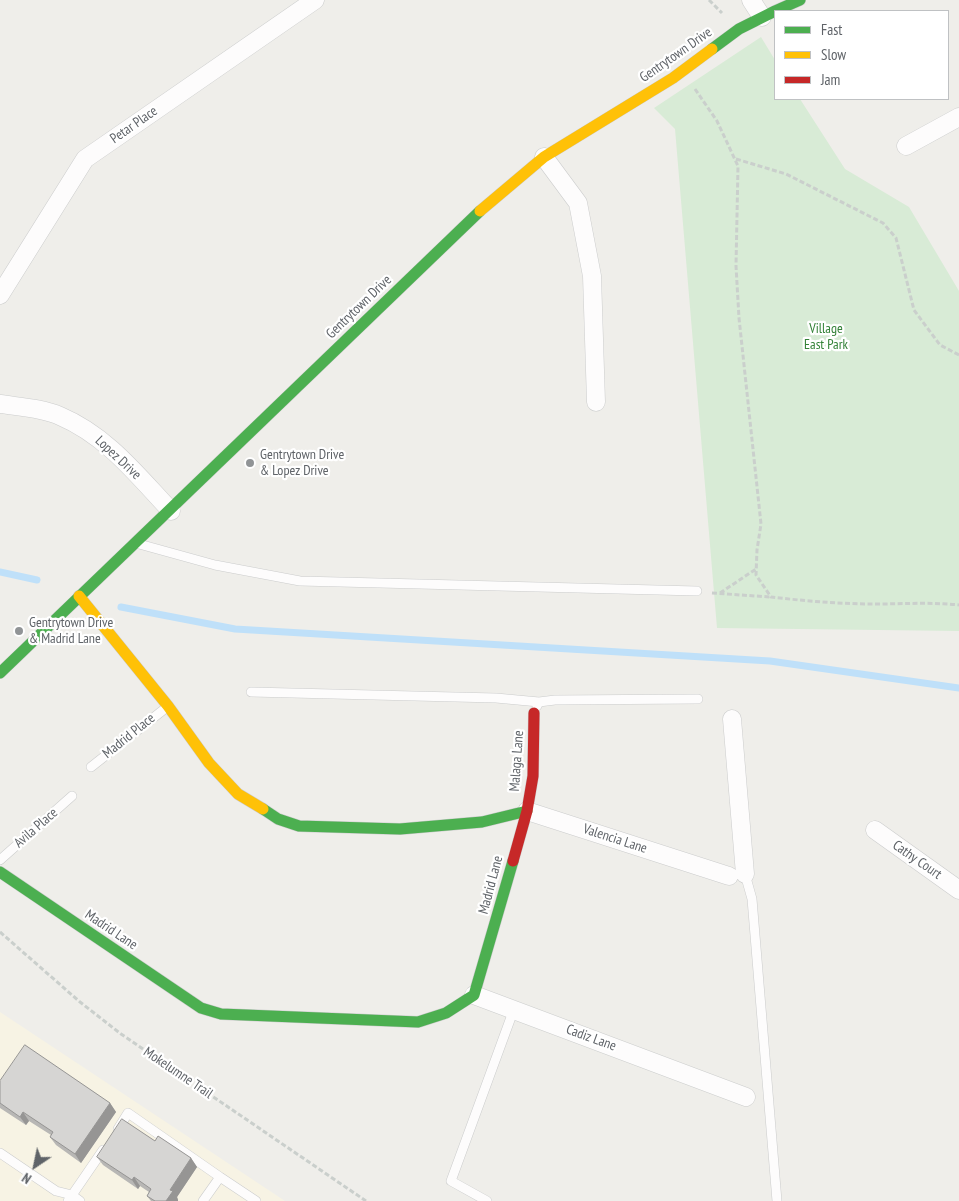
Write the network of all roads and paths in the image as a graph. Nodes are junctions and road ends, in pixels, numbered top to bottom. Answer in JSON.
{"nodes":[{"id":1,"x":314,"y":0,"type":"edge"},
{"id":2,"x":751,"y":0,"type":"edge"},
{"id":3,"x":800,"y":0,"type":"edge"},
{"id":4,"x":778,"y":10,"type":"edge"},
{"id":5,"x":771,"y":13,"type":"edge"},
{"id":6,"x":682,"y":71,"type":"junction"},
{"id":7,"x":959,"y":117,"type":"edge"},
{"id":8,"x":906,"y":146,"type":"dead end"},
{"id":9,"x":544,"y":157,"type":"junction"},
{"id":10,"x":735,"y":159,"type":"junction"},
{"id":11,"x":0,"y":295,"type":"edge"},
{"id":12,"x":959,"y":355,"type":"edge"},
{"id":13,"x":596,"y":402,"type":"dead end"},
{"id":14,"x":0,"y":404,"type":"edge"},
{"id":15,"x":171,"y":511,"type":"junction"},
{"id":16,"x":136,"y":544,"type":"junction"},
{"id":17,"x":756,"y":569,"type":"junction"},
{"id":18,"x":697,"y":592,"type":"joint"},
{"id":19,"x":719,"y":593,"type":"junction"},
{"id":20,"x":79,"y":596,"type":"junction"},
{"id":21,"x":771,"y":597,"type":"junction"},
{"id":22,"x":959,"y":605,"type":"edge"},
{"id":23,"x":0,"y":673,"type":"edge"},
{"id":24,"x":251,"y":692,"type":"dead end"},
{"id":25,"x":698,"y":699,"type":"dead end"},
{"id":26,"x":168,"y":706,"type":"junction"},
{"id":27,"x":537,"y":708,"type":"junction"},
{"id":28,"x":732,"y":719,"type":"dead end"},
{"id":29,"x":91,"y":768,"type":"dead end"},
{"id":30,"x":72,"y":796,"type":"dead end"},
{"id":31,"x":527,"y":811,"type":"junction"},
{"id":32,"x":875,"y":830,"type":"dead end"},
{"id":33,"x":0,"y":860,"type":"edge"},
{"id":34,"x":0,"y":872,"type":"edge"},
{"id":35,"x":737,"y":875,"type":"junction"},
{"id":36,"x":959,"y":890,"type":"edge"},
{"id":37,"x":0,"y":932,"type":"edge"},
{"id":38,"x":474,"y":995,"type":"junction"},
{"id":39,"x":514,"y":1010,"type":"junction"},
{"id":40,"x":746,"y":1096,"type":"dead end"},
{"id":41,"x":0,"y":1153,"type":"edge"},
{"id":42,"x":220,"y":1177,"type":"junction"},
{"id":43,"x":70,"y":1198,"type":"edge"},
{"id":44,"x":80,"y":1201,"type":"edge"},
{"id":45,"x":203,"y":1201,"type":"edge"},
{"id":46,"x":256,"y":1201,"type":"edge"},
{"id":47,"x":366,"y":1201,"type":"edge"},
{"id":48,"x":487,"y":1201,"type":"edge"},
{"id":49,"x":777,"y":1201,"type":"edge"}],
"edges":[{"from":1,"to":11,"type":"street","name":"Petar Place"},
{"from":2,"to":5,"type":"street"},
{"from":3,"to":4,"type":"street","name":"Gentrytown Drive"},
{"from":5,"to":6,"type":"street","name":"Gentrytown Drive"},
{"from":6,"to":9,"type":"street","name":"Gentrytown Drive"},
{"from":6,"to":10,"type":"path"},
{"from":7,"to":8,"type":"street"},
{"from":9,"to":13,"type":"street"},
{"from":9,"to":15,"type":"street","name":"Gentrytown Drive"},
{"from":10,"to":12,"type":"path"},
{"from":10,"to":17,"type":"path"},
{"from":14,"to":15,"type":"street","name":"Lopez Drive"},
{"from":15,"to":16,"type":"street","name":"Gentrytown Drive"},
{"from":16,"to":18,"type":"lane"},
{"from":16,"to":20,"type":"street","name":"Gentrytown Drive"},
{"from":17,"to":19,"type":"path"},
{"from":17,"to":21,"type":"path"},
{"from":18,"to":19,"type":"path"},
{"from":19,"to":21,"type":"path"},
{"from":20,"to":23,"type":"street","name":"Gentrytown Drive"},
{"from":20,"to":26,"type":"street"},
{"from":21,"to":22,"type":"path"},
{"from":24,"to":27,"type":"lane"},
{"from":25,"to":27,"type":"lane"},
{"from":26,"to":29,"type":"lane","name":"Madrid Place"},
{"from":26,"to":31,"type":"street"},
{"from":27,"to":31,"type":"street","name":"Malaga Lane"},
{"from":28,"to":35,"type":"street"},
{"from":30,"to":33,"type":"lane","name":"Avila Place"},
{"from":31,"to":35,"type":"street","name":"Valencia Lane"},
{"from":31,"to":38,"type":"street","name":"Madrid Lane"},
{"from":32,"to":36,"type":"street","name":"Cathy Court"},
{"from":34,"to":38,"type":"street","name":"Madrid Lane"},
{"from":35,"to":49,"type":"lane"},
{"from":37,"to":47,"type":"path","name":"Mokelumne Trail"},
{"from":38,"to":39,"type":"street","name":"Cadiz Lane"},
{"from":39,"to":40,"type":"street","name":"Cadiz Lane"},
{"from":39,"to":48,"type":"lane"},
{"from":41,"to":43,"type":"lane"},
{"from":42,"to":43,"type":"lane"},
{"from":42,"to":45,"type":"lane"},
{"from":42,"to":46,"type":"lane"},
{"from":43,"to":44,"type":"lane"}]}
